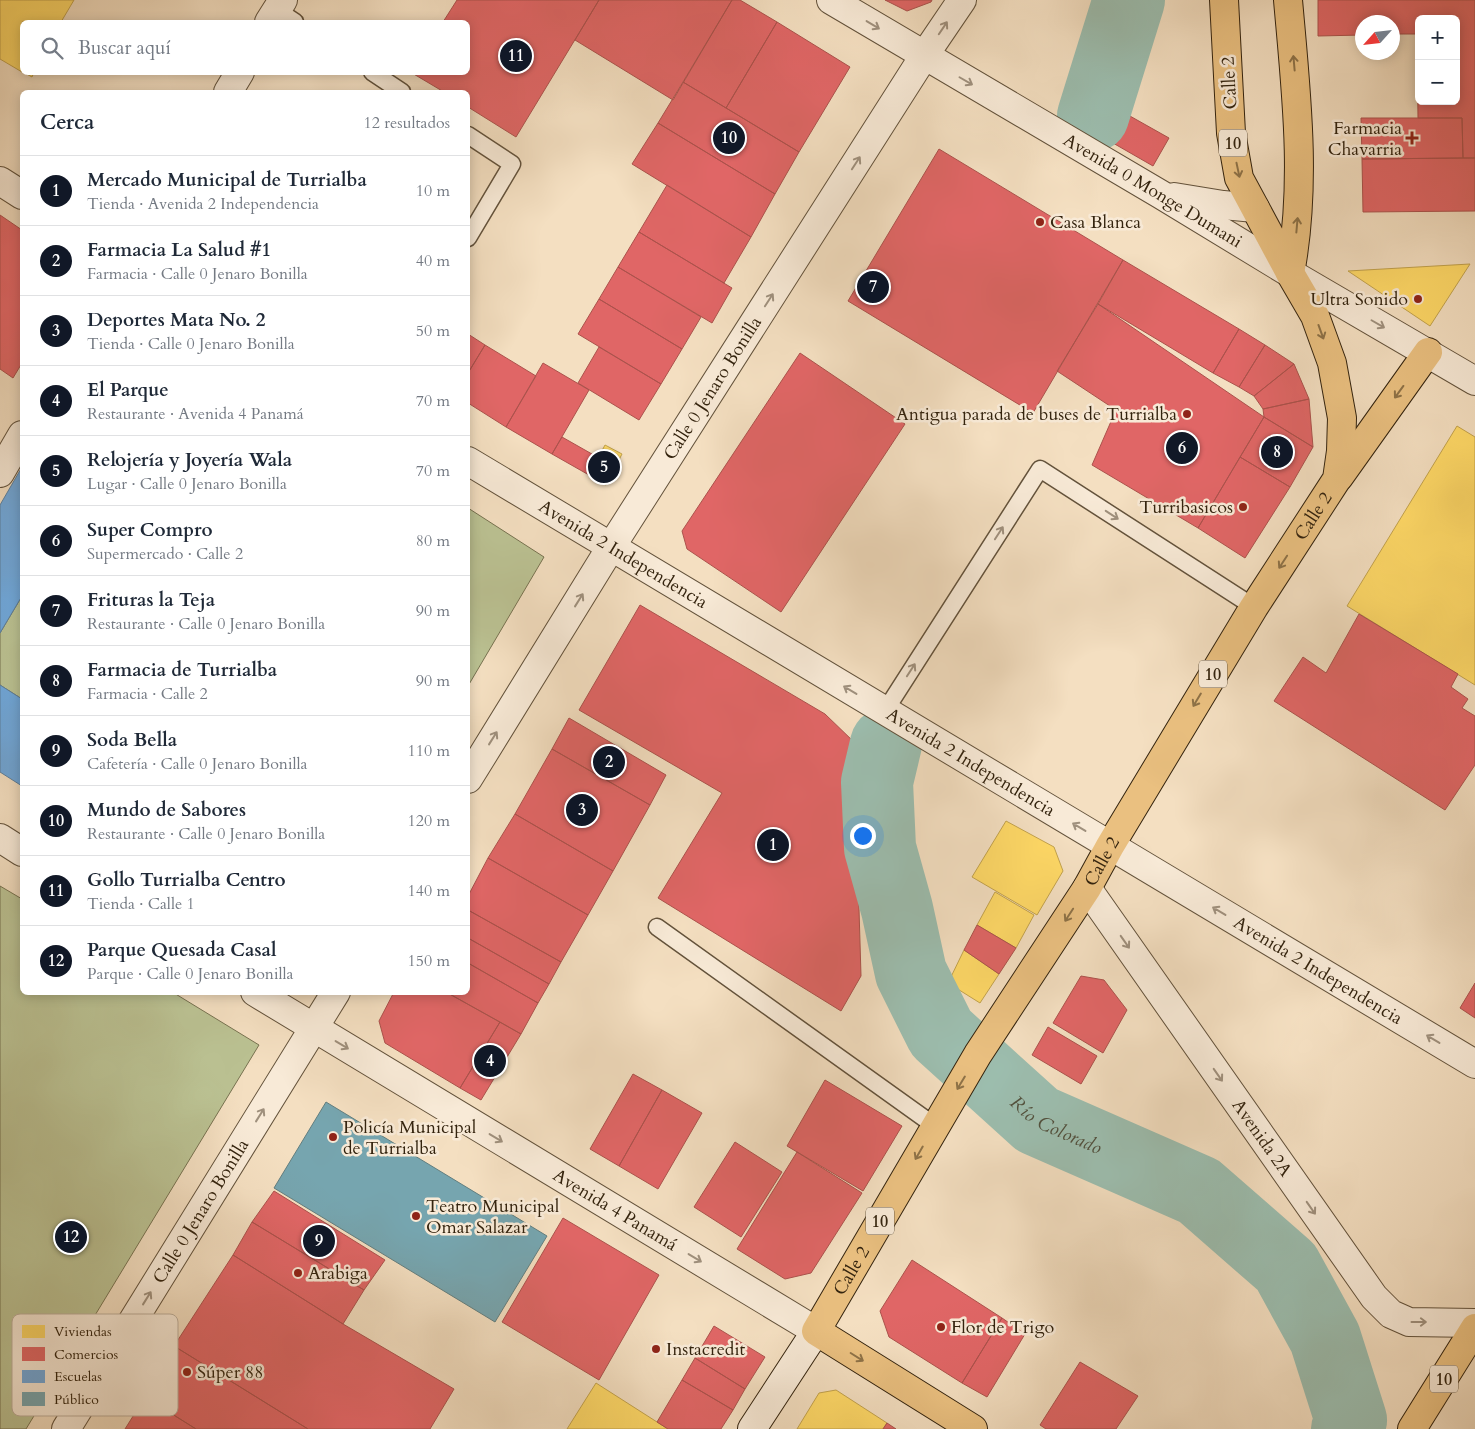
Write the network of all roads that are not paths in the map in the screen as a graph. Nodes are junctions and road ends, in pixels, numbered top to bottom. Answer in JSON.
{"nodes":[{"id":1,"x":831,"y":0,"type":"edge"},
{"id":2,"x":962,"y":0,"type":"edge"},
{"id":3,"x":1224,"y":0,"type":"edge"},
{"id":4,"x":1288,"y":0,"type":"edge"},
{"id":5,"x":924,"y":56,"type":"junction"},
{"id":6,"x":238,"y":75,"type":"edge"},
{"id":7,"x":376,"y":75,"type":"edge"},
{"id":8,"x":229,"y":90,"type":"edge"},
{"id":9,"x":399,"y":90,"type":"edge"},
{"id":10,"x":470,"y":136,"type":"edge"},
{"id":11,"x":0,"y":181,"type":"edge"},
{"id":12,"x":20,"y":194,"type":"edge"},
{"id":13,"x":1160,"y":194,"type":"junction"},
{"id":14,"x":1255,"y":208,"type":"junction"},
{"id":15,"x":470,"y":235,"type":"edge"},
{"id":16,"x":1290,"y":273,"type":"junction"},
{"id":17,"x":1428,"y":352,"type":"junction"},
{"id":18,"x":1475,"y":381,"type":"edge"},
{"id":19,"x":20,"y":438,"type":"edge"},
{"id":20,"x":470,"y":462,"type":"edge"},
{"id":21,"x":0,"y":473,"type":"edge"},
{"id":22,"x":1337,"y":479,"type":"junction"},
{"id":23,"x":611,"y":547,"type":"junction"},
{"id":24,"x":1254,"y":607,"type":"junction"},
{"id":25,"x":885,"y":711,"type":"junction"},
{"id":26,"x":470,"y":776,"type":"edge"},
{"id":27,"x":0,"y":838,"type":"edge"},
{"id":28,"x":1110,"y":846,"type":"junction"},
{"id":29,"x":20,"y":851,"type":"edge"},
{"id":30,"x":1087,"y":888,"type":"junction"},
{"id":31,"x":658,"y":928,"type":"dead end"},
{"id":32,"x":260,"y":995,"type":"edge"},
{"id":33,"x":334,"y":995,"type":"edge"},
{"id":34,"x":314,"y":1028,"type":"junction"},
{"id":35,"x":1475,"y":1064,"type":"edge"},
{"id":36,"x":940,"y":1118,"type":"junction"},
{"id":37,"x":137,"y":1314,"type":"edge"},
{"id":38,"x":1475,"y":1323,"type":"edge"},
{"id":39,"x":1475,"y":1328,"type":"edge"},
{"id":40,"x":816,"y":1331,"type":"junction"},
{"id":41,"x":74,"y":1416,"type":"edge"},
{"id":42,"x":66,"y":1429,"type":"edge"},
{"id":43,"x":752,"y":1429,"type":"edge"},
{"id":44,"x":973,"y":1429,"type":"edge"},
{"id":45,"x":1412,"y":1429,"type":"edge"}],
"edges":[{"from":1,"to":5,"type":"street","name":"Avenida 0 Monge Dumani","one_way":true},
{"from":5,"to":2,"type":"street","name":"Calle 0 Jenaro Bonilla","one_way":true},
{"from":3,"to":14,"type":"main road","name":"Calle 2","number":"10","one_way":true},
{"from":16,"to":4,"type":"main road","one_way":true},
{"from":5,"to":13,"type":"street","name":"Avenida 0 Monge Dumani","one_way":true},
{"from":23,"to":5,"type":"street","name":"Calle 0 Jenaro Bonilla","one_way":true},
{"from":6,"to":8,"type":"street"},
{"from":7,"to":9,"type":"lane"},
{"from":10,"to":15,"type":"lane"},
{"from":11,"to":12,"type":"street"},
{"from":13,"to":14,"type":"street"},
{"from":13,"to":16,"type":"street","name":"Avenida 0 Monge Dumani"},
{"from":14,"to":16,"type":"main road","name":"Calle 2","number":"10"},
{"from":16,"to":17,"type":"street","name":"Avenida 0 Monge Dumani","one_way":true},
{"from":16,"to":22,"type":"main road","name":"Calle 2","number":"10","one_way":true},
{"from":17,"to":18,"type":"street","name":"Avenida 0 Monge Dumani"},
{"from":17,"to":22,"type":"main road","one_way":true},
{"from":19,"to":21,"type":"street"},
{"from":20,"to":23,"type":"street","name":"Avenida 2 Independencia"},
{"from":22,"to":24,"type":"main road","name":"Calle 2","number":"10","one_way":true},
{"from":25,"to":23,"type":"street","name":"Avenida 2 Independencia","one_way":true},
{"from":26,"to":23,"type":"street","name":"Calle 0 Jenaro Bonilla","one_way":true},
{"from":25,"to":24,"type":"lane","one_way":true},
{"from":24,"to":28,"type":"main road","name":"Calle 2","number":"10","one_way":true},
{"from":28,"to":25,"type":"street","name":"Avenida 2 Independencia","one_way":true},
{"from":27,"to":29,"type":"street"},
{"from":28,"to":30,"type":"main road","name":"Calle 2","number":"10"},
{"from":35,"to":28,"type":"street","name":"Avenida 2 Independencia","one_way":true},
{"from":30,"to":36,"type":"main road","name":"Calle 2","number":"10","one_way":true},
{"from":30,"to":38,"type":"street","name":"Avenida 2A","one_way":true},
{"from":31,"to":36,"type":"lane"},
{"from":32,"to":34,"type":"street","name":"Avenida 4 Panamá"},
{"from":33,"to":34,"type":"street","name":"Calle 0 Jenaro Bonilla"},
{"from":37,"to":34,"type":"street","name":"Calle 0 Jenaro Bonilla","one_way":true},
{"from":34,"to":40,"type":"street","name":"Avenida 4 Panamá","one_way":true},
{"from":36,"to":40,"type":"main road","name":"Calle 2","number":"10","one_way":true},
{"from":39,"to":45,"type":"main road","number":"10"},
{"from":40,"to":43,"type":"street","name":"Calle 2"},
{"from":40,"to":44,"type":"main road","name":"Avenida 4 Panamá","one_way":true},
{"from":42,"to":41,"type":"street","name":"Calle 0 Jenaro Bonilla","one_way":true}]}
